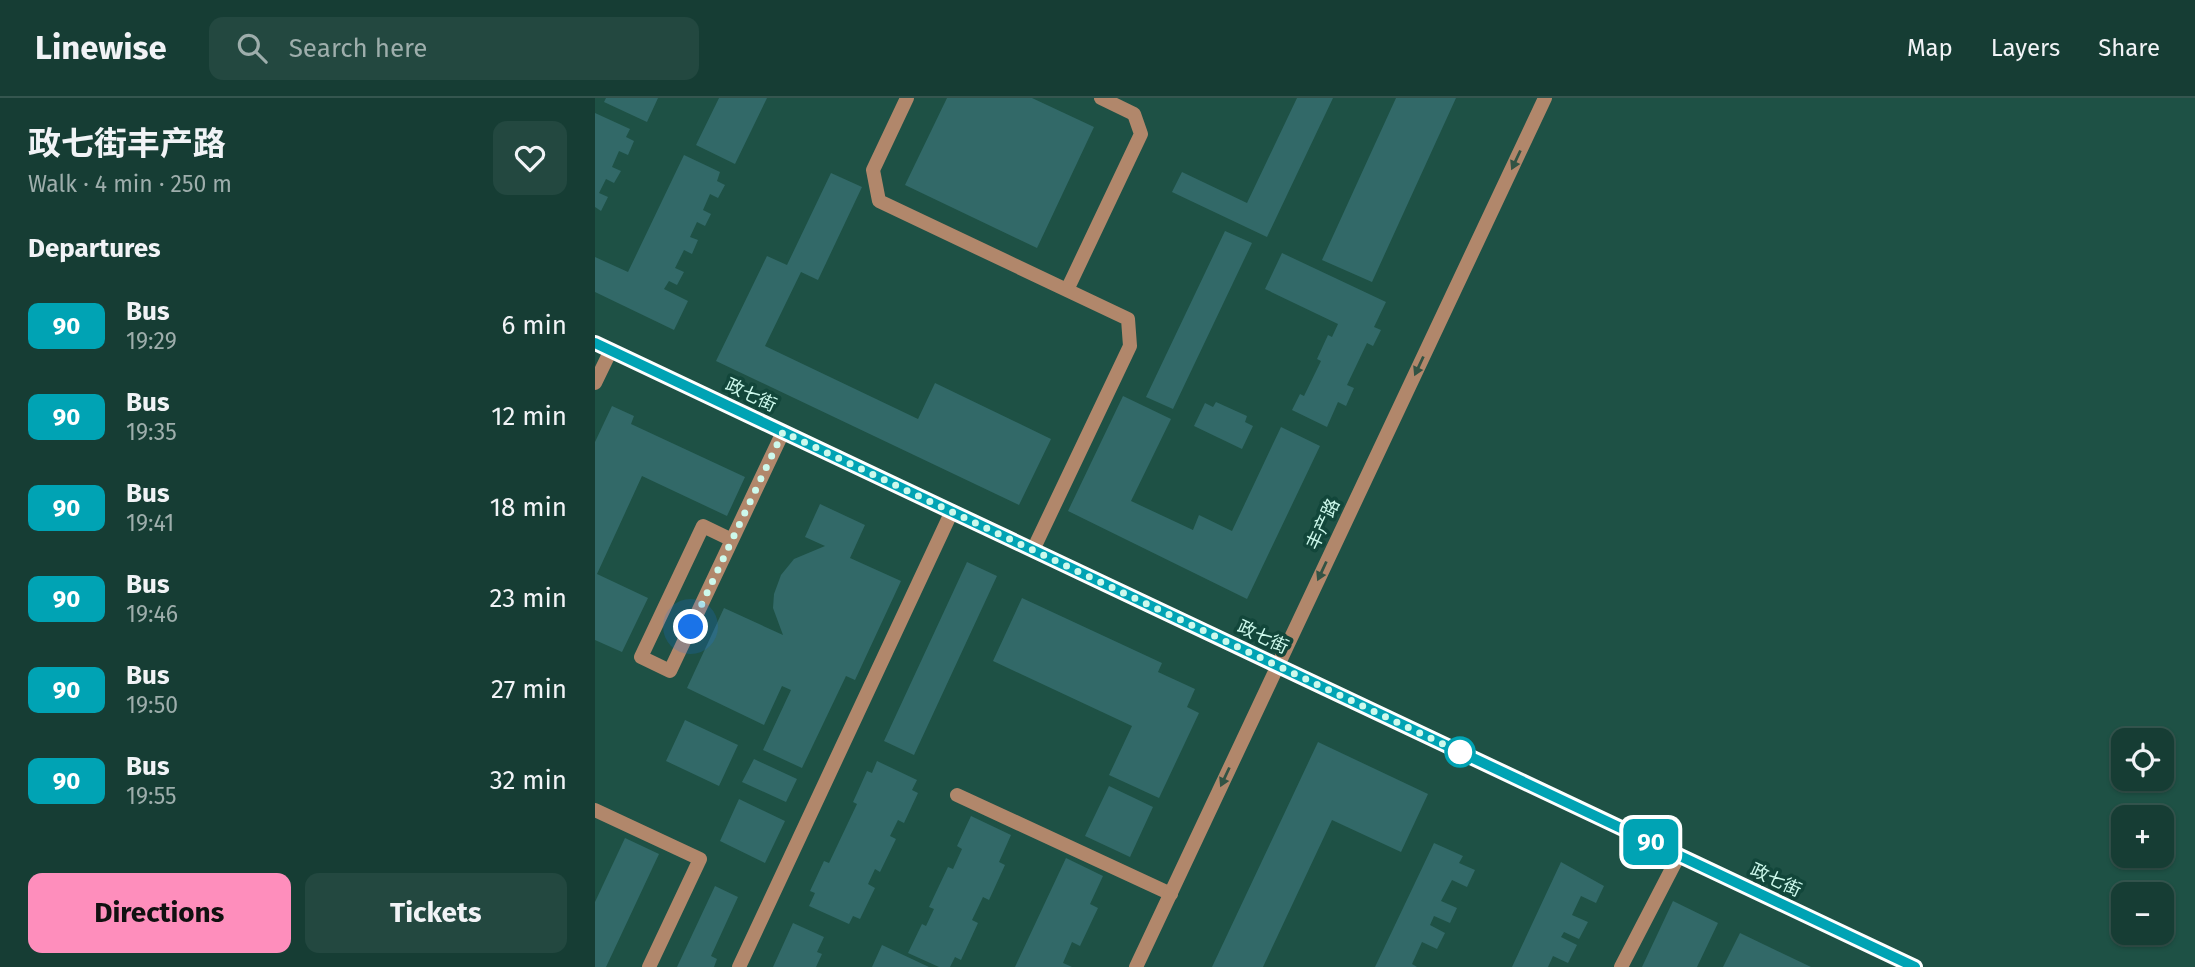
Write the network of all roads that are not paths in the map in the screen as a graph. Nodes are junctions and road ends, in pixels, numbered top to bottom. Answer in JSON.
{"nodes":[{"id":1,"x":907,"y":98,"type":"edge"},
{"id":2,"x":1101,"y":98,"type":"edge"},
{"id":3,"x":1545,"y":98,"type":"edge"},
{"id":4,"x":1067,"y":290,"type":"junction"},
{"id":5,"x":595,"y":343,"type":"edge"},
{"id":6,"x":611,"y":350,"type":"junction"},
{"id":7,"x":595,"y":383,"type":"edge"},
{"id":8,"x":783,"y":432,"type":"junction"},
{"id":9,"x":951,"y":512,"type":"junction"},
{"id":10,"x":732,"y":540,"type":"junction"},
{"id":11,"x":1033,"y":550,"type":"junction"},
{"id":12,"x":1277,"y":665,"type":"junction"},
{"id":13,"x":957,"y":794,"type":"dead end"},
{"id":14,"x":595,"y":810,"type":"edge"},
{"id":15,"x":1679,"y":855,"type":"junction"},
{"id":16,"x":1171,"y":894,"type":"junction"},
{"id":17,"x":649,"y":967,"type":"edge"},
{"id":18,"x":739,"y":967,"type":"edge"},
{"id":19,"x":1136,"y":967,"type":"edge"},
{"id":20,"x":1621,"y":967,"type":"edge"},
{"id":21,"x":1915,"y":967,"type":"edge"}],
"edges":[{"from":1,"to":4,"type":"street"},
{"from":2,"to":4,"type":"street"},
{"from":3,"to":12,"type":"street","name":"丰产路","one_way":true},
{"from":4,"to":11,"type":"street"},
{"from":5,"to":6,"type":"street","name":"政七街"},
{"from":6,"to":7,"type":"street"},
{"from":6,"to":8,"type":"street","name":"政七街"},
{"from":8,"to":9,"type":"street","name":"政七街"},
{"from":8,"to":10,"type":"street"},
{"from":9,"to":11,"type":"street","name":"政七街"},
{"from":9,"to":18,"type":"street"},
{"from":10,"to":10,"type":"street"},
{"from":11,"to":12,"type":"street","name":"政七街"},
{"from":12,"to":15,"type":"street","name":"政七街"},
{"from":12,"to":16,"type":"street","name":"丰产路","one_way":true},
{"from":13,"to":16,"type":"street"},
{"from":14,"to":17,"type":"street"},
{"from":15,"to":20,"type":"street"},
{"from":15,"to":21,"type":"street","name":"政七街"},
{"from":16,"to":19,"type":"street","name":"丰产路"}]}
